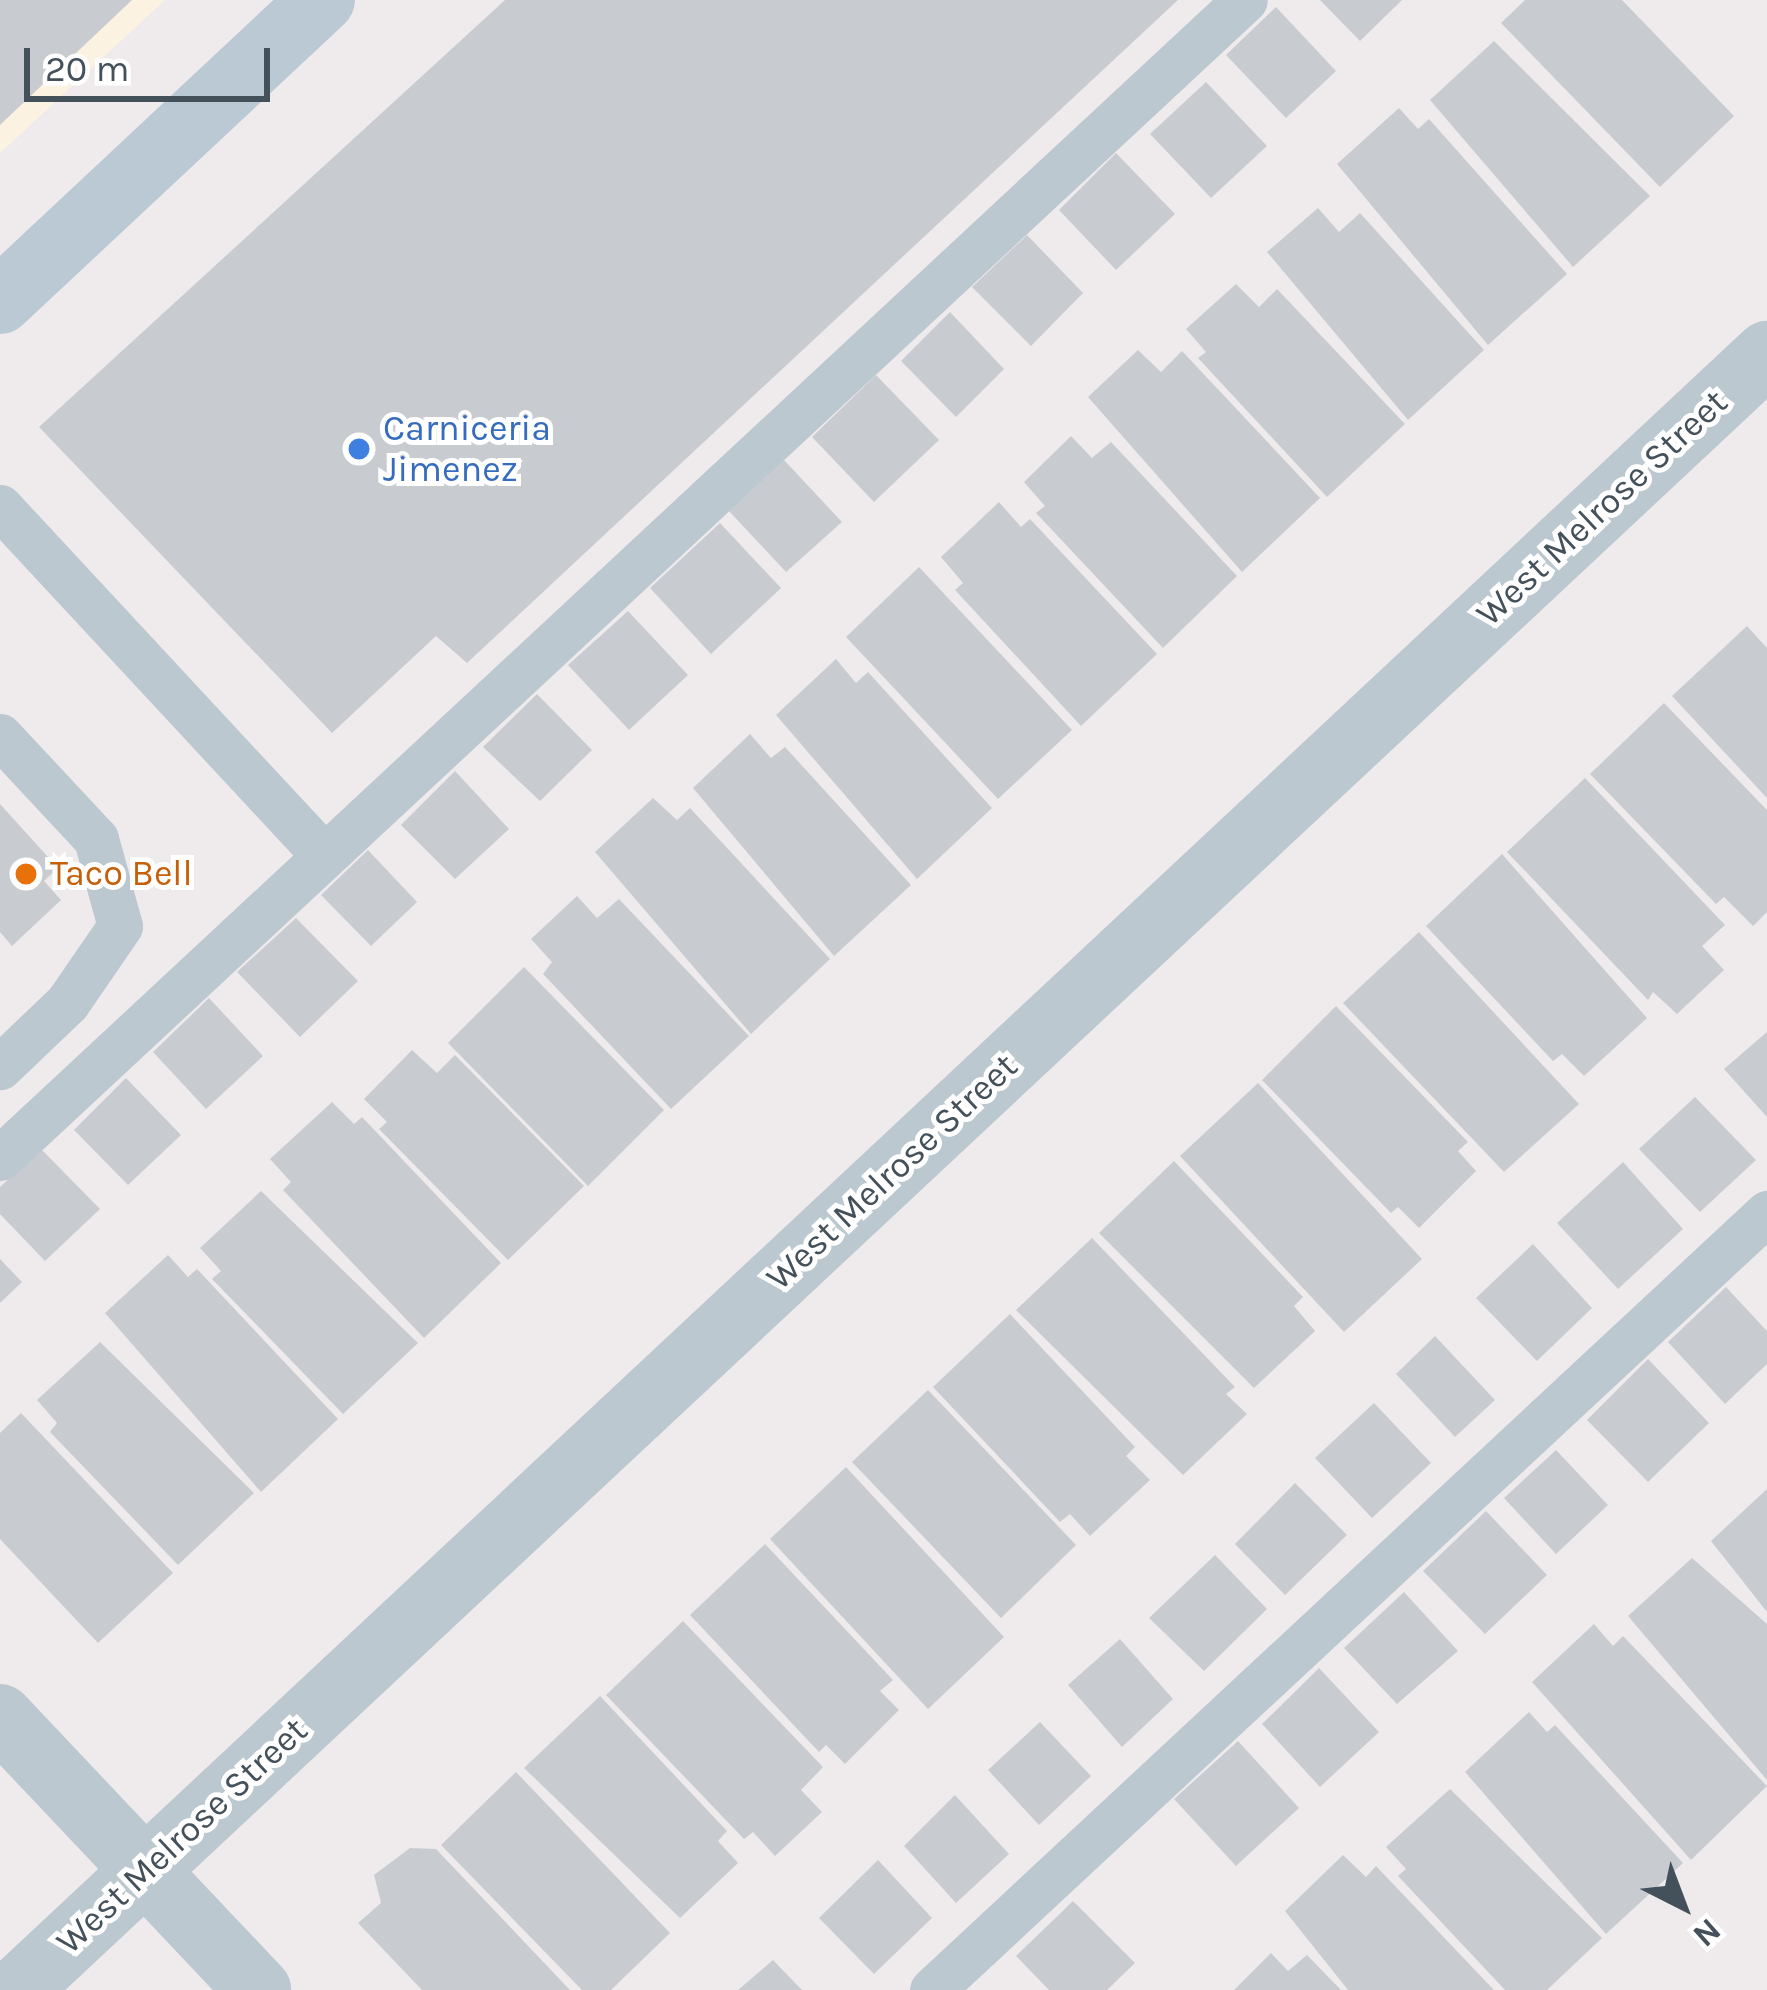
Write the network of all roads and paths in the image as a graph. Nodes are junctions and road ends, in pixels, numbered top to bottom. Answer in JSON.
{"nodes":[{"id":1,"x":322,"y":0,"type":"edge"},
{"id":2,"x":1245,"y":0,"type":"edge"},
{"id":3,"x":0,"y":301,"type":"edge"},
{"id":4,"x":1767,"y":354,"type":"edge"},
{"id":5,"x":0,"y":507,"type":"edge"},
{"id":6,"x":0,"y":736,"type":"edge"},
{"id":7,"x":324,"y":856,"type":"junction"},
{"id":8,"x":0,"y":1066,"type":"edge"},
{"id":9,"x":0,"y":1158,"type":"edge"},
{"id":10,"x":1767,"y":1214,"type":"edge"},
{"id":11,"x":0,"y":1717,"type":"edge"},
{"id":12,"x":146,"y":1870,"type":"junction"},
{"id":13,"x":17,"y":1990,"type":"edge"},
{"id":14,"x":258,"y":1990,"type":"edge"},
{"id":15,"x":932,"y":1990,"type":"edge"}],
"edges":[{"from":1,"to":3,"type":"main road"},
{"from":2,"to":7,"type":"lane"},
{"from":4,"to":12,"type":"street","name":"West Melrose Street"},
{"from":5,"to":7,"type":"lane"},
{"from":6,"to":8,"type":"lane"},
{"from":7,"to":9,"type":"lane"},
{"from":10,"to":15,"type":"lane"},
{"from":11,"to":12,"type":"street"},
{"from":12,"to":13,"type":"street","name":"West Melrose Street"},
{"from":12,"to":14,"type":"street"}]}
